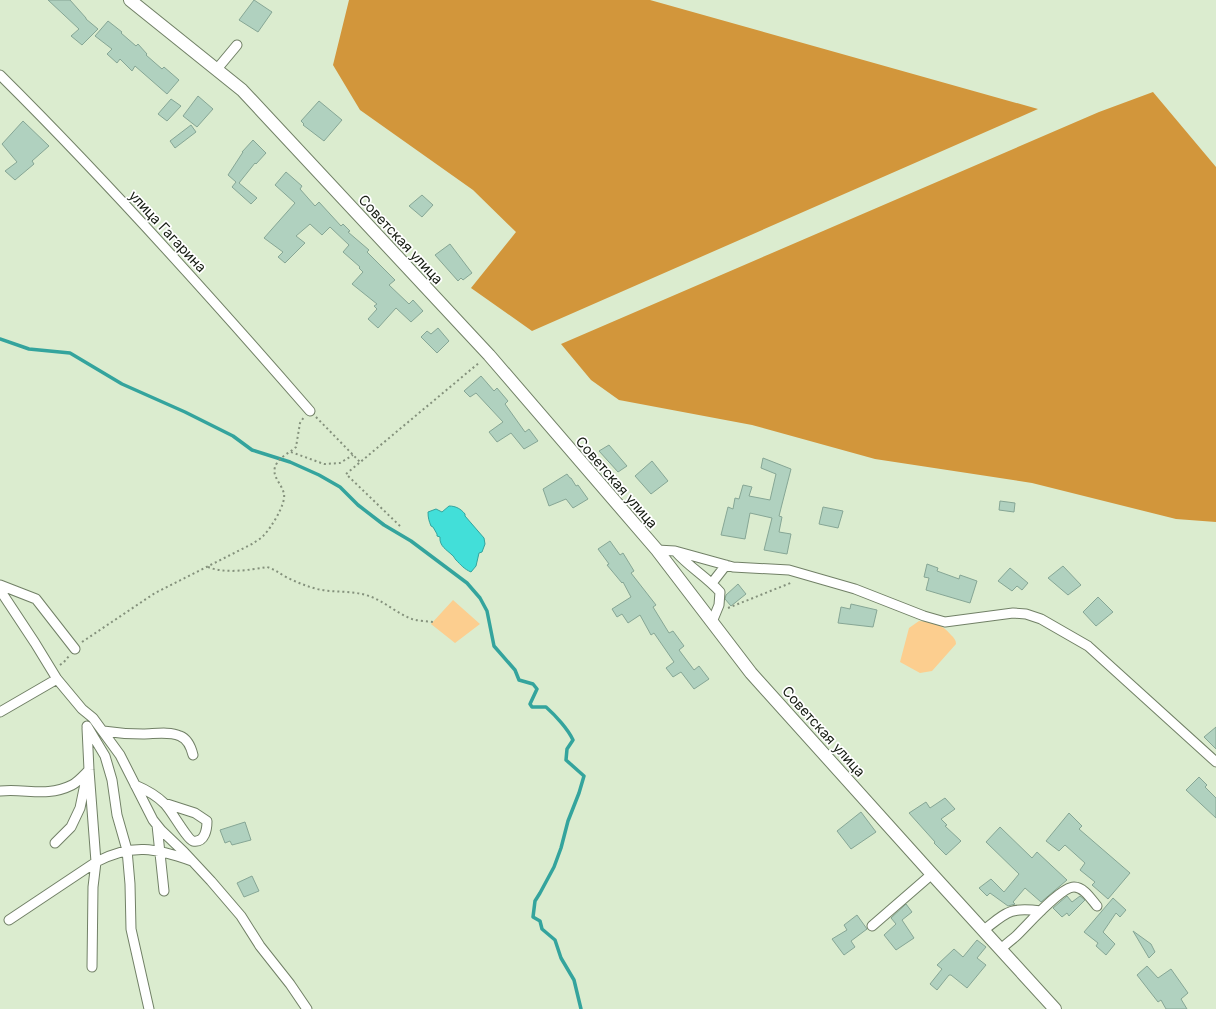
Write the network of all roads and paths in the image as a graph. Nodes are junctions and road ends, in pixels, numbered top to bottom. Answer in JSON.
{"nodes":[{"id":1,"x":130,"y":0,"type":"edge"},
{"id":2,"x":238,"y":45,"type":"dead end"},
{"id":3,"x":217,"y":69,"type":"junction"},
{"id":4,"x":0,"y":75,"type":"edge"},
{"id":5,"x":489,"y":355,"type":"junction"},
{"id":6,"x":310,"y":411,"type":"junction"},
{"id":7,"x":291,"y":452,"type":"junction"},
{"id":8,"x":353,"y":456,"type":"junction"},
{"id":9,"x":360,"y":462,"type":"junction"},
{"id":10,"x":400,"y":526,"type":"dead end"},
{"id":11,"x":657,"y":550,"type":"junction"},
{"id":12,"x":675,"y":551,"type":"junction"},
{"id":13,"x":726,"y":565,"type":"junction"},
{"id":14,"x":208,"y":567,"type":"junction"},
{"id":15,"x":808,"y":576,"type":"junction"},
{"id":16,"x":712,"y":583,"type":"junction"},
{"id":17,"x":0,"y":585,"type":"edge"},
{"id":18,"x":0,"y":590,"type":"edge"},
{"id":19,"x":714,"y":617,"type":"junction"},
{"id":20,"x":433,"y":622,"type":"dead end"},
{"id":21,"x":74,"y":649,"type":"junction"},
{"id":22,"x":52,"y":670,"type":"junction"},
{"id":23,"x":57,"y":678,"type":"junction"},
{"id":24,"x":82,"y":709,"type":"junction"},
{"id":25,"x":0,"y":712,"type":"edge"},
{"id":26,"x":87,"y":726,"type":"junction"},
{"id":27,"x":103,"y":731,"type":"junction"},
{"id":28,"x":193,"y":755,"type":"dead end"},
{"id":29,"x":1216,"y":762,"type":"edge"},
{"id":30,"x":88,"y":770,"type":"junction"},
{"id":31,"x":135,"y":785,"type":"junction"},
{"id":32,"x":0,"y":791,"type":"edge"},
{"id":33,"x":164,"y":803,"type":"junction"},
{"id":34,"x":157,"y":825,"type":"junction"},
{"id":35,"x":54,"y":843,"type":"dead end"},
{"id":36,"x":127,"y":850,"type":"junction"},
{"id":37,"x":161,"y":851,"type":"junction"},
{"id":38,"x":96,"y":862,"type":"junction"},
{"id":39,"x":193,"y":862,"type":"junction"},
{"id":40,"x":932,"y":874,"type":"junction"},
{"id":41,"x":164,"y":891,"type":"dead end"},
{"id":42,"x":1097,"y":906,"type":"dead end"},
{"id":43,"x":1041,"y":911,"type":"junction"},
{"id":44,"x":9,"y":920,"type":"dead end"},
{"id":45,"x":872,"y":926,"type":"dead end"},
{"id":46,"x":984,"y":930,"type":"junction"},
{"id":47,"x":1001,"y":949,"type":"junction"},
{"id":48,"x":92,"y":967,"type":"dead end"},
{"id":49,"x":149,"y":1009,"type":"edge"},
{"id":50,"x":307,"y":1009,"type":"edge"},
{"id":51,"x":1055,"y":1009,"type":"edge"}],
"edges":[{"from":1,"to":3,"type":"main road","name":"Советская улица"},
{"from":2,"to":3,"type":"street"},
{"from":3,"to":5,"type":"main road","name":"Советская улица"},
{"from":4,"to":6,"type":"street","name":"улица Гагарина"},
{"from":5,"to":9,"type":"path"},
{"from":5,"to":11,"type":"main road","name":"Советская улица"},
{"from":6,"to":7,"type":"path"},
{"from":6,"to":8,"type":"path"},
{"from":7,"to":8,"type":"path"},
{"from":7,"to":14,"type":"path"},
{"from":8,"to":9,"type":"path"},
{"from":9,"to":10,"type":"path"},
{"from":11,"to":12,"type":"street"},
{"from":11,"to":19,"type":"main road","name":"Советская улица"},
{"from":12,"to":13,"type":"street"},
{"from":12,"to":16,"type":"street"},
{"from":13,"to":15,"type":"street"},
{"from":13,"to":16,"type":"street"},
{"from":14,"to":20,"type":"path"},
{"from":14,"to":21,"type":"path"},
{"from":15,"to":19,"type":"path"},
{"from":15,"to":29,"type":"street"},
{"from":16,"to":19,"type":"street"},
{"from":17,"to":21,"type":"street"},
{"from":18,"to":22,"type":"street"},
{"from":19,"to":40,"type":"main road","name":"Советская улица"},
{"from":21,"to":22,"type":"path"},
{"from":22,"to":23,"type":"street"},
{"from":23,"to":24,"type":"street"},
{"from":23,"to":25,"type":"street"},
{"from":24,"to":26,"type":"street"},
{"from":24,"to":27,"type":"street"},
{"from":26,"to":30,"type":"street"},
{"from":26,"to":36,"type":"street"},
{"from":27,"to":28,"type":"street"},
{"from":27,"to":31,"type":"street"},
{"from":30,"to":32,"type":"street"},
{"from":30,"to":35,"type":"street"},
{"from":30,"to":38,"type":"street"},
{"from":31,"to":33,"type":"street"},
{"from":31,"to":34,"type":"street"},
{"from":33,"to":33,"type":"street"},
{"from":34,"to":37,"type":"street"},
{"from":34,"to":39,"type":"street"},
{"from":36,"to":37,"type":"street"},
{"from":36,"to":38,"type":"street"},
{"from":36,"to":49,"type":"street"},
{"from":37,"to":39,"type":"street"},
{"from":37,"to":41,"type":"street"},
{"from":38,"to":44,"type":"street"},
{"from":38,"to":48,"type":"street"},
{"from":39,"to":50,"type":"street"},
{"from":40,"to":45,"type":"street"},
{"from":40,"to":46,"type":"main road","name":"Советская улица"},
{"from":42,"to":43,"type":"street"},
{"from":43,"to":46,"type":"street"},
{"from":43,"to":47,"type":"street"},
{"from":46,"to":47,"type":"main road","name":"Советская улица"},
{"from":47,"to":51,"type":"main road","name":"Советская улица"}]}
